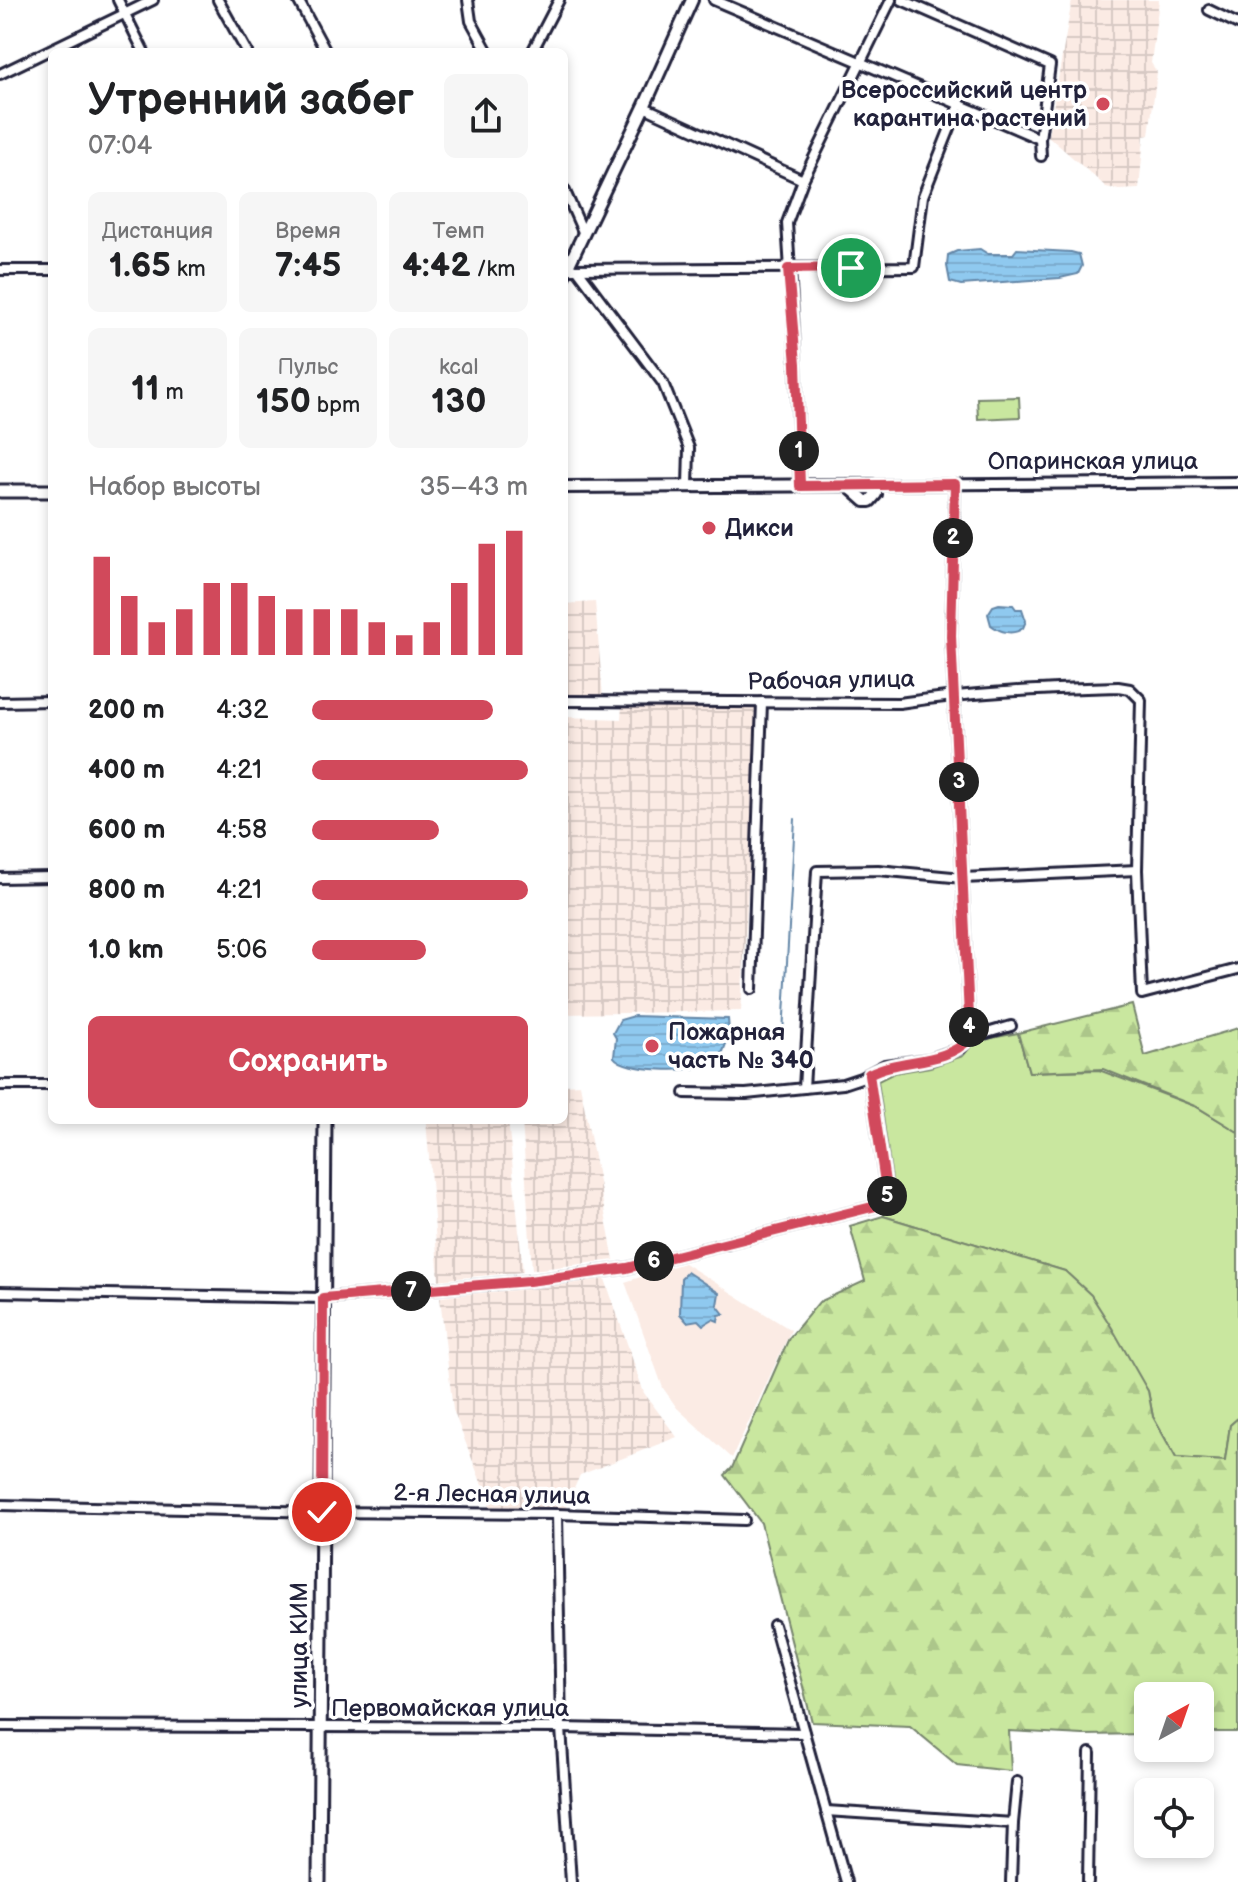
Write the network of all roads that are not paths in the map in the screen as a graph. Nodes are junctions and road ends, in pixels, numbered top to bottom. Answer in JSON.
{"nodes":[{"id":1,"x":118,"y":0,"type":"edge"},
{"id":2,"x":153,"y":0,"type":"edge"},
{"id":3,"x":218,"y":0,"type":"edge"},
{"id":4,"x":298,"y":0,"type":"edge"},
{"id":5,"x":468,"y":0,"type":"edge"},
{"id":6,"x":559,"y":0,"type":"edge"},
{"id":7,"x":692,"y":0,"type":"edge"},
{"id":8,"x":714,"y":0,"type":"edge"},
{"id":9,"x":891,"y":0,"type":"edge"},
{"id":10,"x":902,"y":0,"type":"edge"},
{"id":11,"x":1209,"y":10,"type":"dead end"},
{"id":12,"x":126,"y":13,"type":"junction"},
{"id":13,"x":1238,"y":24,"type":"edge"},
{"id":14,"x":54,"y":48,"type":"edge"},
{"id":15,"x":142,"y":48,"type":"edge"},
{"id":16,"x":245,"y":48,"type":"edge"},
{"id":17,"x":324,"y":48,"type":"edge"},
{"id":18,"x":486,"y":48,"type":"edge"},
{"id":19,"x":534,"y":48,"type":"edge"},
{"id":20,"x":48,"y":51,"type":"edge"},
{"id":21,"x":861,"y":62,"type":"junction"},
{"id":22,"x":0,"y":74,"type":"edge"},
{"id":23,"x":960,"y":103,"type":"junction"},
{"id":24,"x":644,"y":107,"type":"junction"},
{"id":25,"x":1040,"y":139,"type":"junction"},
{"id":26,"x":1041,"y":156,"type":"dead end"},
{"id":27,"x":803,"y":180,"type":"junction"},
{"id":28,"x":568,"y":198,"type":"edge"},
{"id":29,"x":583,"y":232,"type":"junction"},
{"id":30,"x":788,"y":269,"type":"junction"},
{"id":31,"x":0,"y":270,"type":"edge"},
{"id":32,"x":48,"y":270,"type":"edge"},
{"id":33,"x":570,"y":271,"type":"edge"},
{"id":34,"x":1238,"y":482,"type":"edge"},
{"id":35,"x":955,"y":484,"type":"junction"},
{"id":36,"x":872,"y":485,"type":"joint"},
{"id":37,"x":688,"y":486,"type":"junction"},
{"id":38,"x":800,"y":486,"type":"junction"},
{"id":39,"x":568,"y":487,"type":"edge"},
{"id":40,"x":0,"y":491,"type":"edge"},
{"id":41,"x":48,"y":491,"type":"edge"},
{"id":42,"x":955,"y":694,"type":"junction"},
{"id":43,"x":48,"y":701,"type":"edge"},
{"id":44,"x":568,"y":701,"type":"edge"},
{"id":45,"x":0,"y":702,"type":"edge"},
{"id":46,"x":762,"y":702,"type":"junction"},
{"id":47,"x":1137,"y":870,"type":"junction"},
{"id":48,"x":48,"y":877,"type":"edge"},
{"id":49,"x":0,"y":878,"type":"edge"},
{"id":50,"x":963,"y":878,"type":"junction"},
{"id":51,"x":1238,"y":969,"type":"edge"},
{"id":52,"x":752,"y":989,"type":"dead end"},
{"id":53,"x":1011,"y":1026,"type":"dead end"},
{"id":54,"x":970,"y":1038,"type":"junction"},
{"id":55,"x":869,"y":1074,"type":"junction"},
{"id":56,"x":0,"y":1085,"type":"edge"},
{"id":57,"x":48,"y":1085,"type":"edge"},
{"id":58,"x":804,"y":1088,"type":"junction"},
{"id":59,"x":685,"y":1093,"type":"dead end"},
{"id":60,"x":325,"y":1124,"type":"edge"},
{"id":61,"x":0,"y":1292,"type":"edge"},
{"id":62,"x":323,"y":1298,"type":"junction"},
{"id":63,"x":0,"y":1505,"type":"edge"},
{"id":64,"x":322,"y":1512,"type":"junction"},
{"id":65,"x":557,"y":1514,"type":"junction"},
{"id":66,"x":744,"y":1520,"type":"dead end"},
{"id":67,"x":774,"y":1625,"type":"dead end"},
{"id":68,"x":0,"y":1726,"type":"edge"},
{"id":69,"x":320,"y":1727,"type":"junction"},
{"id":70,"x":561,"y":1728,"type":"junction"},
{"id":71,"x":804,"y":1733,"type":"junction"},
{"id":72,"x":1090,"y":1753,"type":"dead end"},
{"id":73,"x":1017,"y":1782,"type":"dead end"},
{"id":74,"x":826,"y":1811,"type":"junction"},
{"id":75,"x":1013,"y":1823,"type":"junction"},
{"id":76,"x":319,"y":1882,"type":"edge"},
{"id":77,"x":571,"y":1882,"type":"edge"},
{"id":78,"x":846,"y":1882,"type":"edge"},
{"id":79,"x":1011,"y":1882,"type":"edge"},
{"id":80,"x":1088,"y":1882,"type":"edge"}],
"edges":[{"from":1,"to":12,"type":"street"},
{"from":2,"to":12,"type":"street"},
{"from":3,"to":16,"type":"street"},
{"from":4,"to":17,"type":"street"},
{"from":5,"to":18,"type":"street"},
{"from":6,"to":19,"type":"street"},
{"from":7,"to":24,"type":"street"},
{"from":8,"to":21,"type":"street"},
{"from":9,"to":21,"type":"street"},
{"from":10,"to":25,"type":"street"},
{"from":11,"to":13,"type":"street"},
{"from":12,"to":14,"type":"street"},
{"from":12,"to":15,"type":"street"},
{"from":20,"to":22,"type":"street"},
{"from":21,"to":23,"type":"street"},
{"from":21,"to":27,"type":"street"},
{"from":23,"to":25,"type":"street"},
{"from":23,"to":30,"type":"street"},
{"from":24,"to":27,"type":"street"},
{"from":24,"to":29,"type":"street"},
{"from":25,"to":26,"type":"street"},
{"from":27,"to":30,"type":"street"},
{"from":28,"to":29,"type":"street"},
{"from":29,"to":33,"type":"street"},
{"from":30,"to":33,"type":"street"},
{"from":30,"to":38,"type":"street"},
{"from":31,"to":32,"type":"street"},
{"from":33,"to":37,"type":"street"},
{"from":34,"to":35,"type":"street","name":"Опаринская улица"},
{"from":35,"to":36,"type":"street","name":"Опаринская улица"},
{"from":35,"to":42,"type":"street"},
{"from":36,"to":38,"type":"street"},
{"from":37,"to":38,"type":"street"},
{"from":37,"to":39,"type":"street"},
{"from":40,"to":41,"type":"main road"},
{"from":42,"to":46,"type":"street","name":"Рабочая улица"},
{"from":42,"to":47,"type":"street","name":"Рабочая улица"},
{"from":42,"to":50,"type":"street"},
{"from":43,"to":45,"type":"street"},
{"from":44,"to":46,"type":"street","name":"Рабочая улица"},
{"from":46,"to":52,"type":"street"},
{"from":47,"to":50,"type":"street"},
{"from":47,"to":51,"type":"street"},
{"from":48,"to":49,"type":"street"},
{"from":50,"to":54,"type":"street"},
{"from":50,"to":58,"type":"street"},
{"from":53,"to":54,"type":"street"},
{"from":54,"to":55,"type":"street"},
{"from":55,"to":58,"type":"street"},
{"from":55,"to":62,"type":"street"},
{"from":56,"to":57,"type":"street"},
{"from":58,"to":59,"type":"street"},
{"from":60,"to":62,"type":"main road","name":"улица КИМ"},
{"from":61,"to":62,"type":"street"},
{"from":62,"to":64,"type":"main road","name":"улица КИМ"},
{"from":63,"to":64,"type":"street","name":"2-я Лесная улица"},
{"from":64,"to":65,"type":"street","name":"2-я Лесная улица"},
{"from":64,"to":69,"type":"main road","name":"улица КИМ"},
{"from":65,"to":66,"type":"street","name":"2-я Лесная улица"},
{"from":65,"to":70,"type":"street"},
{"from":67,"to":71,"type":"street"},
{"from":68,"to":69,"type":"street","name":"Первомайская улица"},
{"from":69,"to":70,"type":"street","name":"Первомайская улица"},
{"from":69,"to":76,"type":"main road","name":"улица КИМ"},
{"from":70,"to":71,"type":"street","name":"Первомайская улица"},
{"from":70,"to":77,"type":"street"},
{"from":71,"to":74,"type":"street"},
{"from":72,"to":80,"type":"street"},
{"from":73,"to":75,"type":"street"},
{"from":74,"to":75,"type":"street"},
{"from":74,"to":78,"type":"street"},
{"from":75,"to":79,"type":"street"}]}
